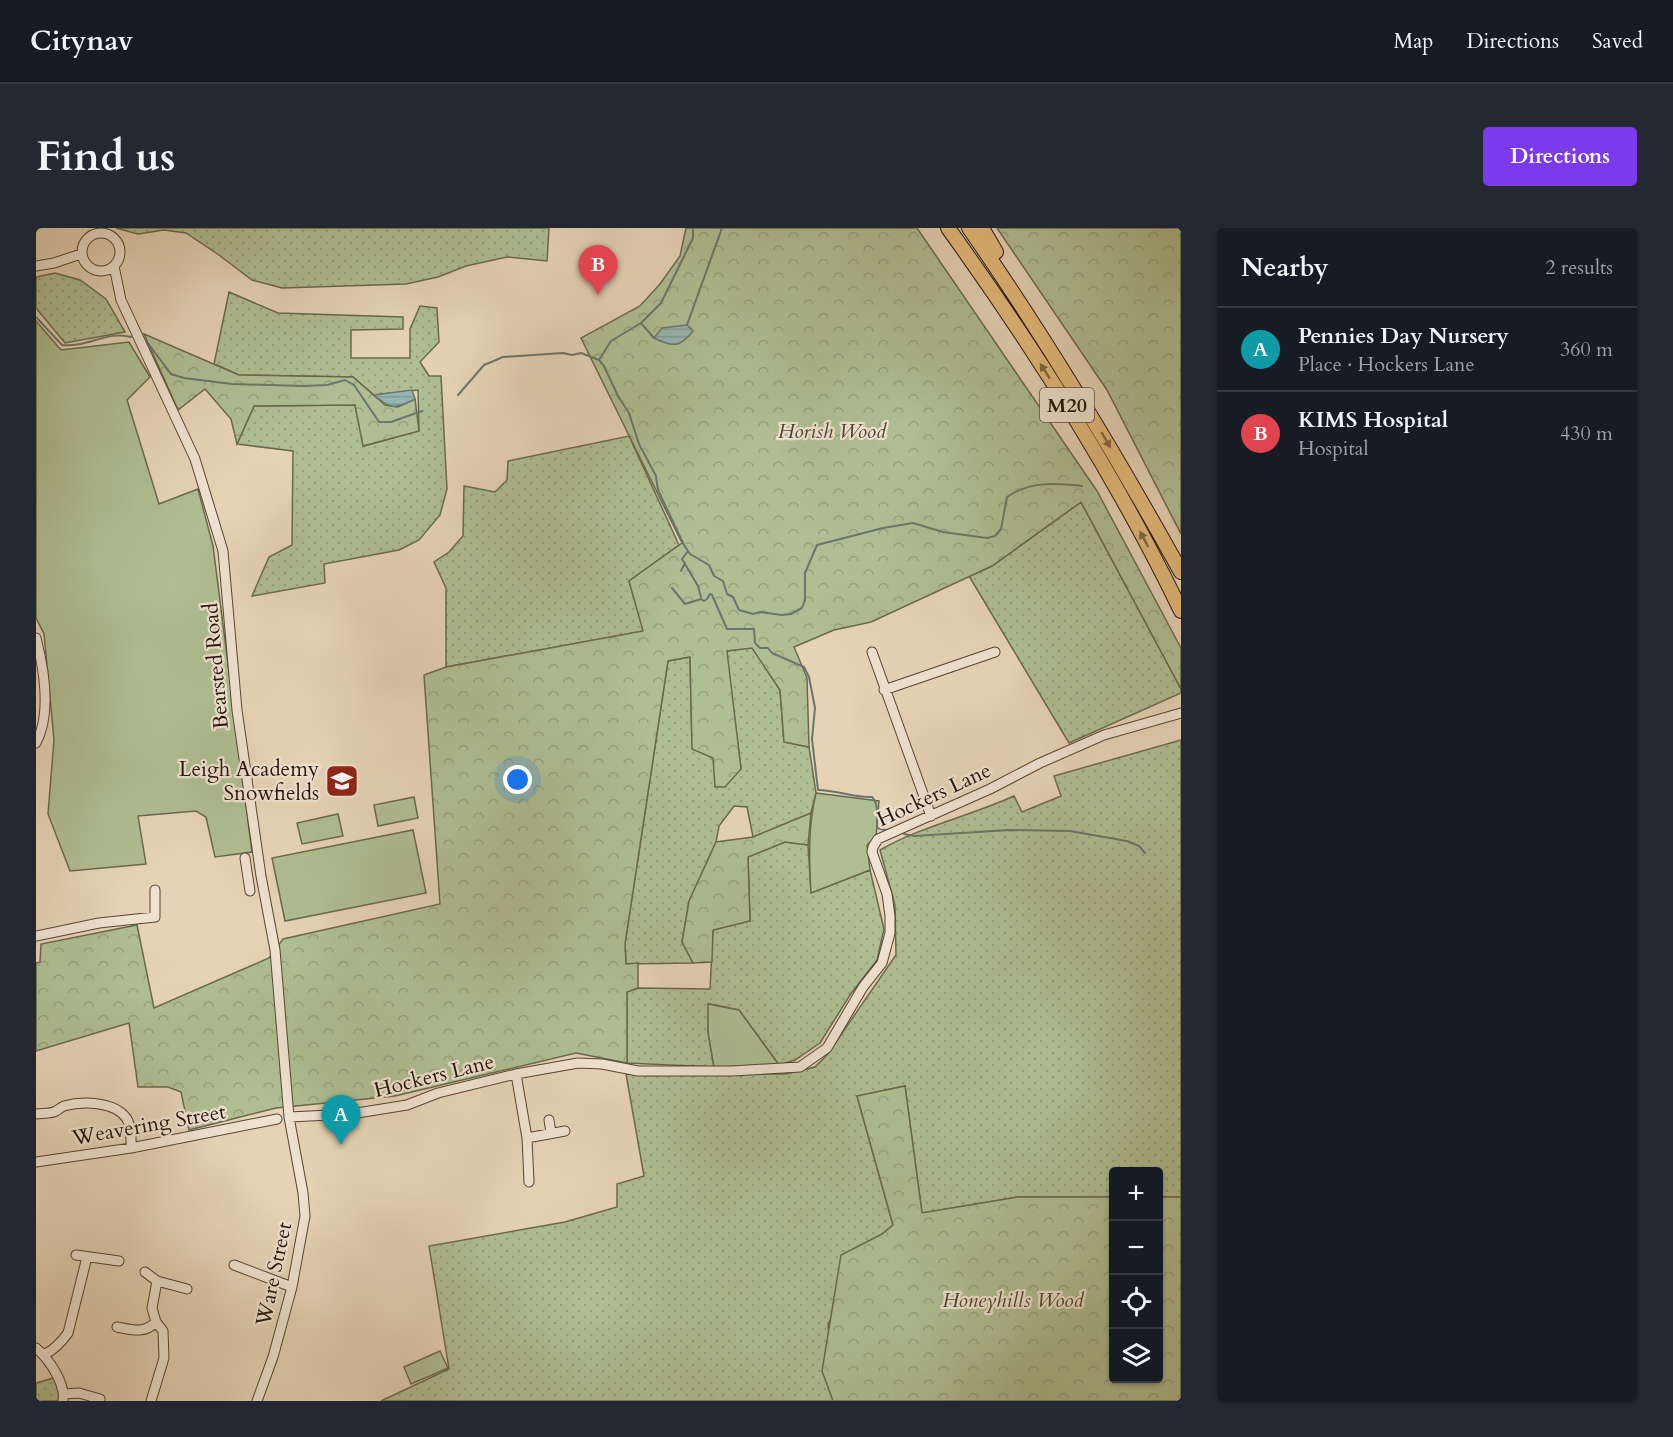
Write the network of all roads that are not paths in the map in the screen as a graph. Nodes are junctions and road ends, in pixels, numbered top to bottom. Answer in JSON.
{"nodes":[{"id":1,"x":942,"y":228,"type":"edge"},
{"id":2,"x":948,"y":228,"type":"edge"},
{"id":3,"x":969,"y":228,"type":"edge"},
{"id":4,"x":982,"y":228,"type":"edge"},
{"id":5,"x":99,"y":230,"type":"edge"},
{"id":6,"x":963,"y":249,"type":"junction"},
{"id":7,"x":81,"y":254,"type":"junction"},
{"id":8,"x":114,"y":266,"type":"junction"},
{"id":9,"x":36,"y":267,"type":"edge"},
{"id":10,"x":1020,"y":301,"type":"junction"},
{"id":11,"x":1181,"y":572,"type":"edge"},
{"id":12,"x":1181,"y":611,"type":"edge"},
{"id":13,"x":36,"y":638,"type":"edge"},
{"id":14,"x":872,"y":652,"type":"dead end"},
{"id":15,"x":995,"y":652,"type":"dead end"},
{"id":16,"x":884,"y":690,"type":"junction"},
{"id":17,"x":1181,"y":713,"type":"edge"},
{"id":18,"x":36,"y":743,"type":"edge"},
{"id":19,"x":931,"y":816,"type":"junction"},
{"id":20,"x":245,"y":858,"type":"dead end"},
{"id":21,"x":261,"y":876,"type":"junction"},
{"id":22,"x":249,"y":879,"type":"junction"},
{"id":23,"x":155,"y":890,"type":"dead end"},
{"id":24,"x":250,"y":891,"type":"dead end"},
{"id":25,"x":36,"y":936,"type":"edge"},
{"id":26,"x":516,"y":1074,"type":"junction"},
{"id":27,"x":36,"y":1114,"type":"edge"},
{"id":28,"x":289,"y":1117,"type":"junction"},
{"id":29,"x":270,"y":1118,"type":"dead end"},
{"id":30,"x":549,"y":1120,"type":"dead end"},
{"id":31,"x":565,"y":1131,"type":"dead end"},
{"id":32,"x":551,"y":1133,"type":"junction"},
{"id":33,"x":527,"y":1138,"type":"junction"},
{"id":34,"x":131,"y":1148,"type":"junction"},
{"id":35,"x":36,"y":1162,"type":"edge"},
{"id":36,"x":529,"y":1182,"type":"dead end"},
{"id":37,"x":76,"y":1255,"type":"dead end"},
{"id":38,"x":87,"y":1257,"type":"junction"},
{"id":39,"x":118,"y":1261,"type":"dead end"},
{"id":40,"x":234,"y":1265,"type":"dead end"},
{"id":41,"x":145,"y":1272,"type":"dead end"},
{"id":42,"x":157,"y":1281,"type":"junction"},
{"id":43,"x":292,"y":1287,"type":"junction"},
{"id":44,"x":187,"y":1288,"type":"dead end"},
{"id":45,"x":156,"y":1322,"type":"junction"},
{"id":46,"x":117,"y":1327,"type":"dead end"},
{"id":47,"x":40,"y":1352,"type":"edge"},
{"id":48,"x":64,"y":1398,"type":"edge"},
{"id":49,"x":100,"y":1399,"type":"dead end"},
{"id":50,"x":151,"y":1401,"type":"edge"},
{"id":51,"x":257,"y":1401,"type":"edge"}],
"edges":[{"from":1,"to":6,"type":"highway","number":"M20"},
{"from":2,"to":6,"type":"highway","number":"M20"},
{"from":3,"to":10,"type":"highway","number":"M20"},
{"from":4,"to":10,"type":"highway","number":"M20"},
{"from":5,"to":7,"type":"street"},
{"from":5,"to":8,"type":"street"},
{"from":12,"to":6,"type":"highway","number":"M20","one_way":true},
{"from":7,"to":8,"type":"street"},
{"from":7,"to":9,"type":"street"},
{"from":8,"to":21,"type":"street","name":"Bearsted Road"},
{"from":10,"to":11,"type":"highway","number":"M20","one_way":true},
{"from":13,"to":18,"type":"street"},
{"from":14,"to":16,"type":"street"},
{"from":15,"to":16,"type":"street"},
{"from":16,"to":19,"type":"street"},
{"from":17,"to":19,"type":"street","name":"Hockers Lane"},
{"from":19,"to":26,"type":"street","name":"Hockers Lane"},
{"from":20,"to":22,"type":"street"},
{"from":21,"to":22,"type":"street"},
{"from":21,"to":28,"type":"street","name":"Bearsted Road"},
{"from":22,"to":24,"type":"street"},
{"from":23,"to":25,"type":"street"},
{"from":26,"to":28,"type":"street","name":"Hockers Lane"},
{"from":26,"to":33,"type":"street","name":"Hockers Lane"},
{"from":27,"to":34,"type":"street"},
{"from":28,"to":43,"type":"street","name":"Ware Street"},
{"from":29,"to":34,"type":"street","name":"Weavering Street"},
{"from":30,"to":32,"type":"street"},
{"from":31,"to":32,"type":"street"},
{"from":32,"to":33,"type":"street"},
{"from":33,"to":36,"type":"street","name":"Hockers Lane"},
{"from":34,"to":35,"type":"street","name":"Weavering Street"},
{"from":37,"to":38,"type":"street"},
{"from":38,"to":39,"type":"street"},
{"from":38,"to":47,"type":"street"},
{"from":40,"to":43,"type":"street"},
{"from":41,"to":42,"type":"street"},
{"from":42,"to":44,"type":"street"},
{"from":42,"to":45,"type":"street"},
{"from":43,"to":51,"type":"street","name":"Ware Street"},
{"from":45,"to":46,"type":"street"},
{"from":45,"to":50,"type":"street"},
{"from":47,"to":48,"type":"street"},
{"from":48,"to":49,"type":"street"}]}
